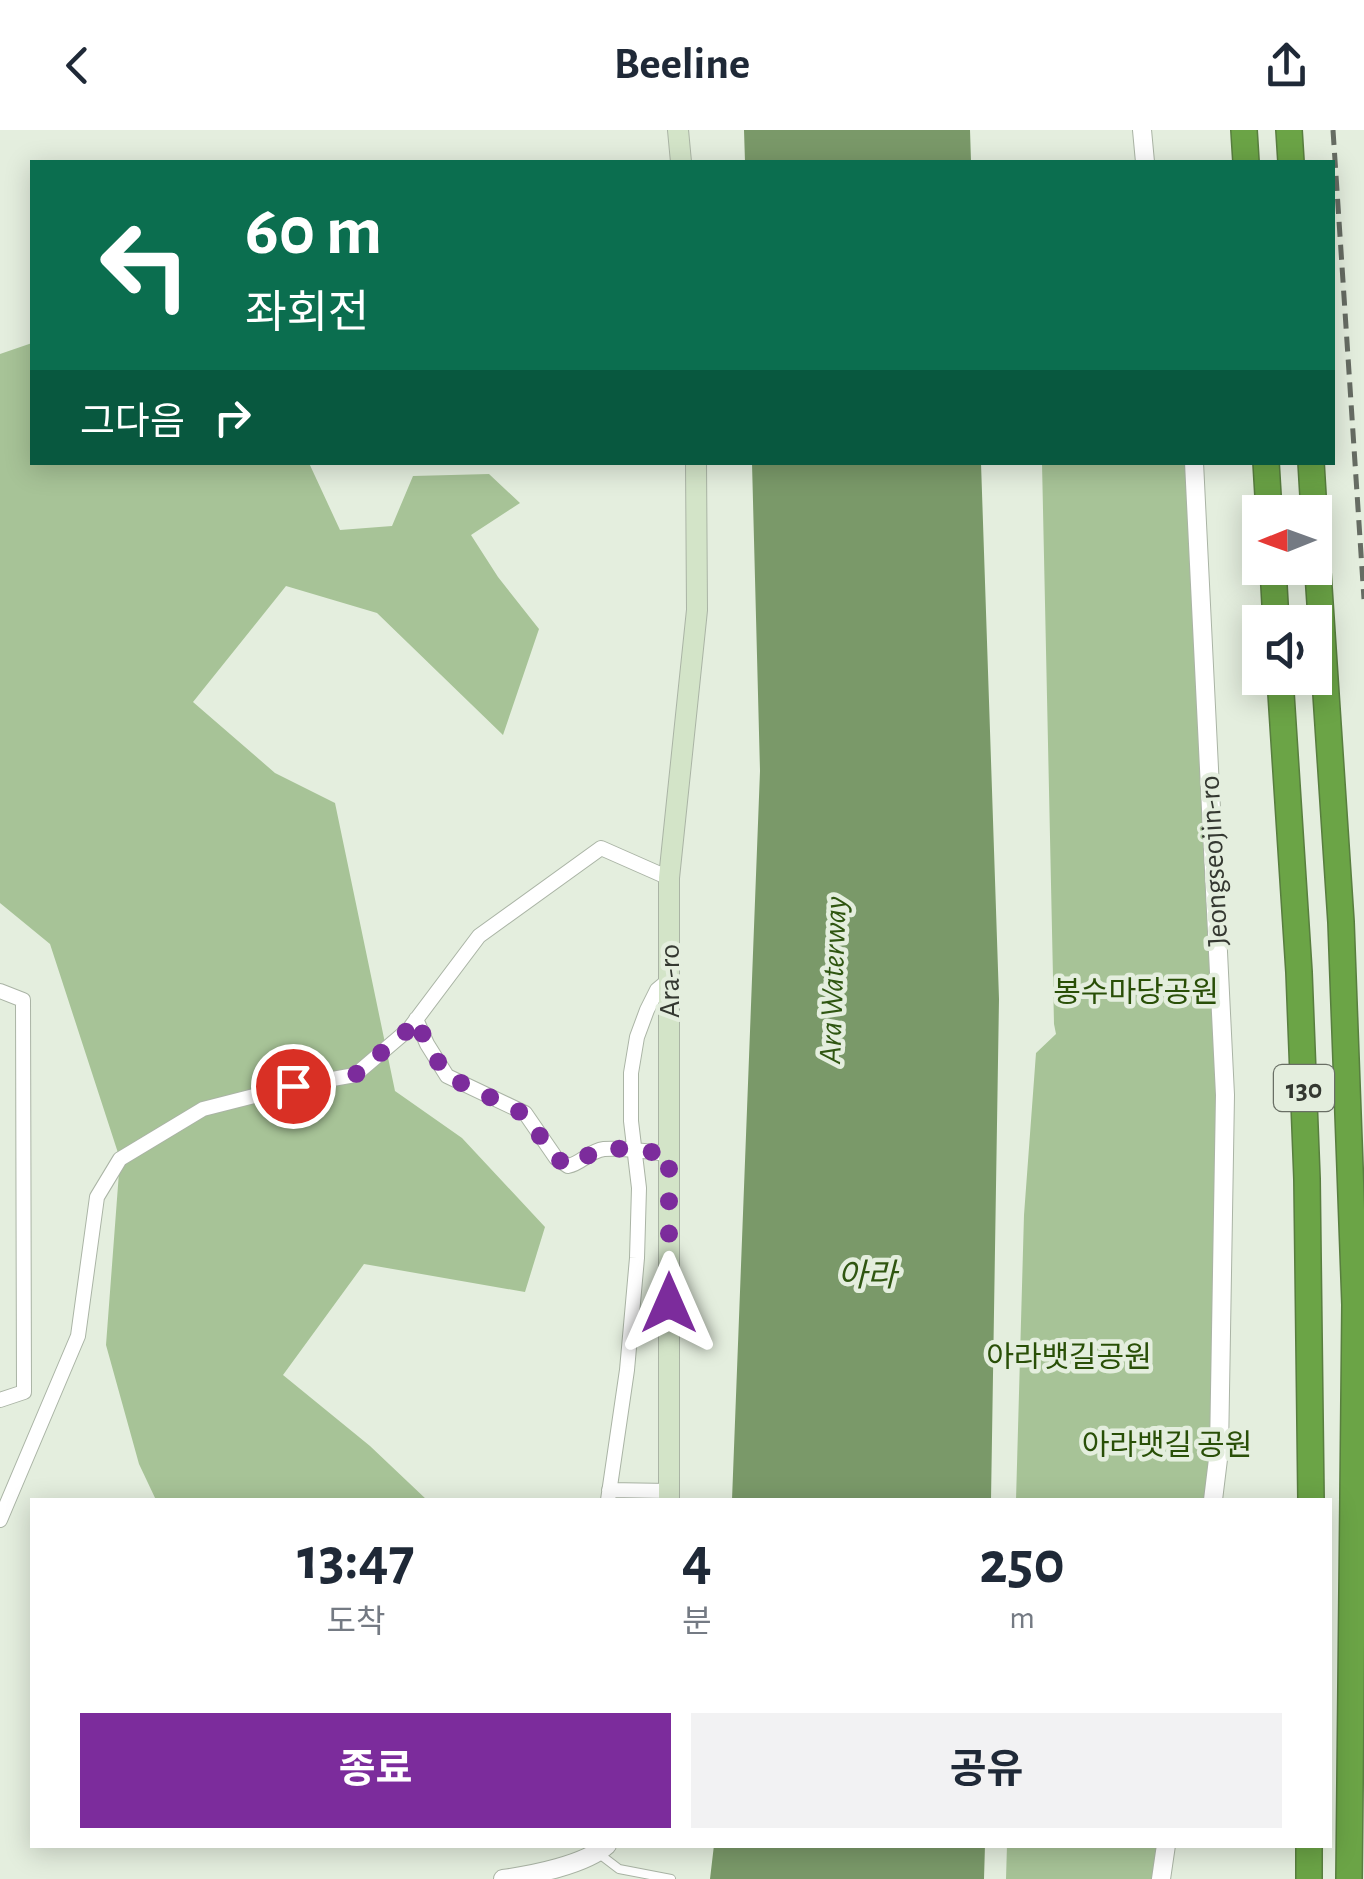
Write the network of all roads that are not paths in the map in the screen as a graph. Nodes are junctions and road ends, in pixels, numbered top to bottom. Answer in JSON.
{"nodes":[{"id":1,"x":678,"y":130,"type":"edge"},
{"id":2,"x":1142,"y":130,"type":"edge"},
{"id":3,"x":1244,"y":130,"type":"edge"},
{"id":4,"x":1289,"y":130,"type":"edge"},
{"id":5,"x":680,"y":160,"type":"edge"},
{"id":6,"x":1144,"y":160,"type":"edge"},
{"id":7,"x":1246,"y":160,"type":"edge"},
{"id":8,"x":1291,"y":160,"type":"edge"},
{"id":9,"x":696,"y":465,"type":"edge"},
{"id":10,"x":1194,"y":465,"type":"edge"},
{"id":11,"x":1266,"y":465,"type":"edge"},
{"id":12,"x":1311,"y":465,"type":"edge"},
{"id":13,"x":1268,"y":495,"type":"edge"},
{"id":14,"x":1313,"y":495,"type":"edge"},
{"id":15,"x":1319,"y":585,"type":"edge"},
{"id":16,"x":1281,"y":695,"type":"edge"},
{"id":17,"x":669,"y":878,"type":"junction"},
{"id":18,"x":669,"y":980,"type":"junction"},
{"id":19,"x":0,"y":991,"type":"edge"},
{"id":20,"x":416,"y":1019,"type":"junction"},
{"id":21,"x":634,"y":1152,"type":"junction"},
{"id":22,"x":669,"y":1154,"type":"junction"},
{"id":23,"x":0,"y":1400,"type":"edge"},
{"id":24,"x":609,"y":1495,"type":"edge"},
{"id":25,"x":669,"y":1495,"type":"edge"},
{"id":26,"x":1213,"y":1498,"type":"edge"},
{"id":27,"x":1311,"y":1498,"type":"edge"},
{"id":28,"x":0,"y":1520,"type":"edge"},
{"id":29,"x":1166,"y":1848,"type":"edge"},
{"id":30,"x":1309,"y":1848,"type":"edge"},
{"id":31,"x":602,"y":1849,"type":"edge"},
{"id":32,"x":503,"y":1879,"type":"edge"},
{"id":33,"x":671,"y":1879,"type":"edge"},
{"id":34,"x":1161,"y":1879,"type":"edge"},
{"id":35,"x":1309,"y":1879,"type":"edge"},
{"id":36,"x":1349,"y":1879,"type":"edge"}],
"edges":[{"from":1,"to":5,"type":"main road"},
{"from":2,"to":6,"type":"street"},
{"from":3,"to":7,"type":"highway"},
{"from":4,"to":8,"type":"highway"},
{"from":9,"to":17,"type":"main road","name":"Ara-ro"},
{"from":10,"to":26,"type":"street","name":"Jeongseojin-ro"},
{"from":11,"to":13,"type":"highway"},
{"from":12,"to":14,"type":"highway"},
{"from":15,"to":36,"type":"highway","number":"130"},
{"from":16,"to":27,"type":"highway","number":"130"},
{"from":17,"to":18,"type":"main road","name":"Ara-ro"},
{"from":17,"to":20,"type":"street"},
{"from":18,"to":21,"type":"street"},
{"from":18,"to":22,"type":"main road","name":"Ara-ro"},
{"from":19,"to":23,"type":"street"},
{"from":20,"to":21,"type":"street"},
{"from":20,"to":28,"type":"street"},
{"from":21,"to":22,"type":"street"},
{"from":21,"to":24,"type":"street"},
{"from":22,"to":25,"type":"main road","name":"Ara-ro"},
{"from":24,"to":25,"type":"street"},
{"from":29,"to":34,"type":"street"},
{"from":30,"to":35,"type":"highway"},
{"from":31,"to":32,"type":"street"},
{"from":31,"to":33,"type":"lane"}]}
